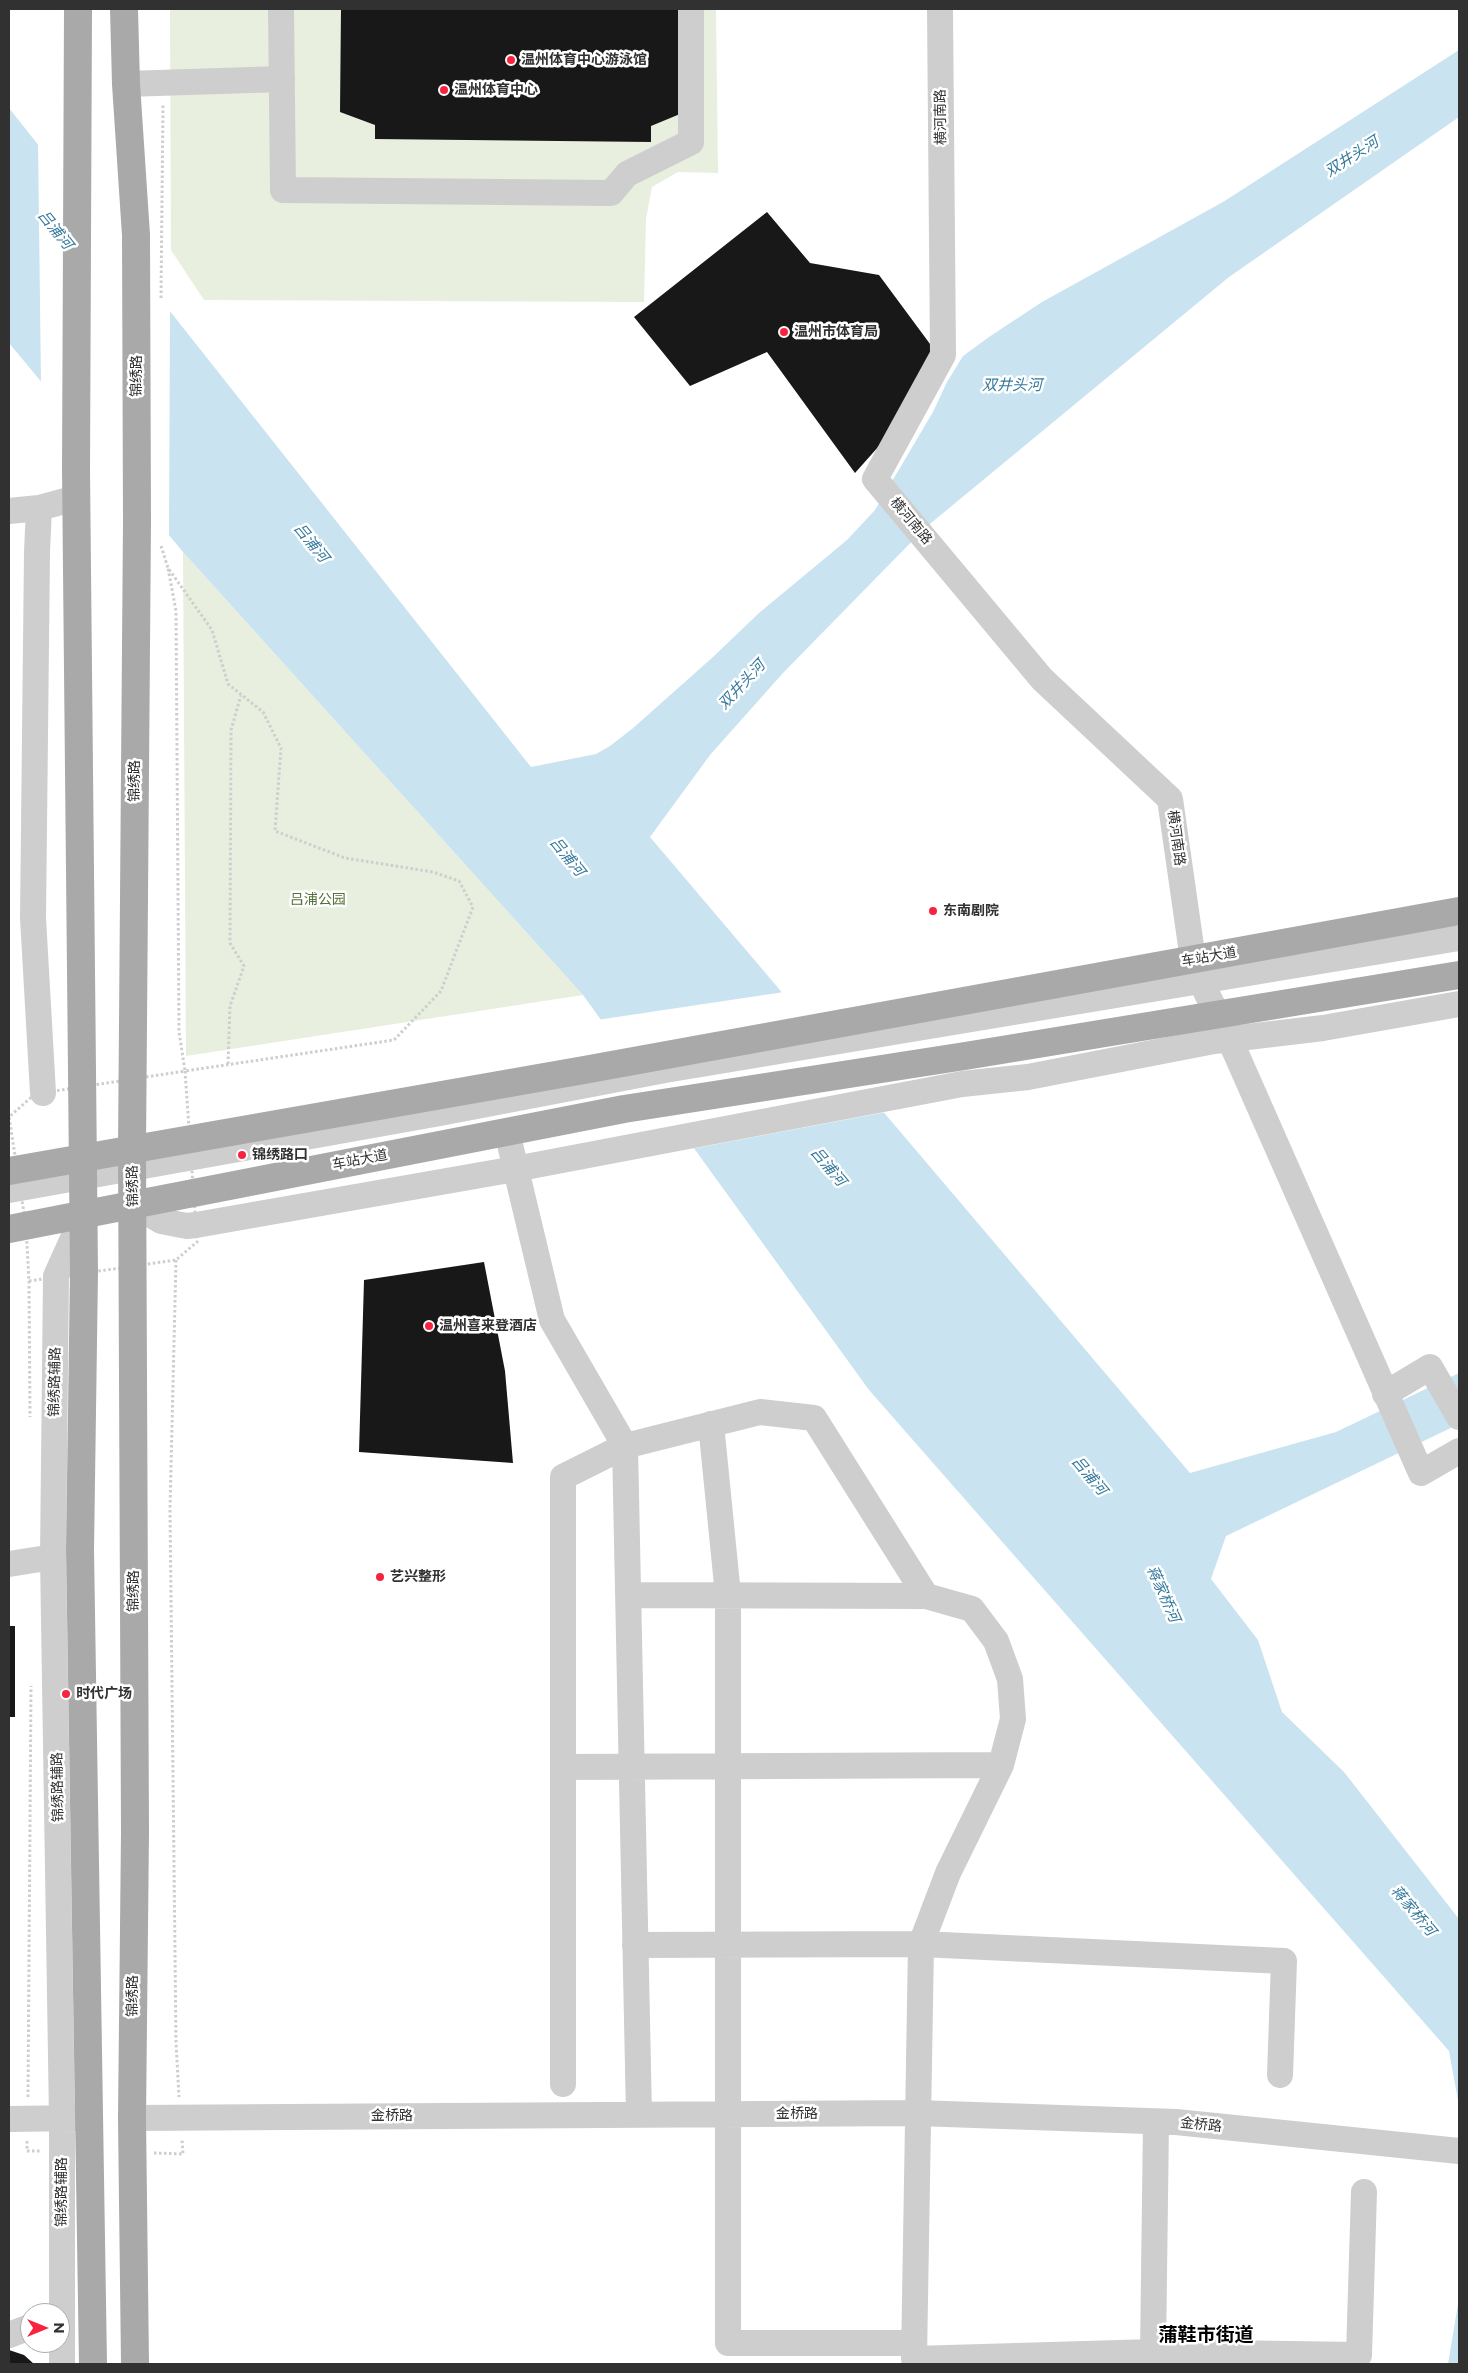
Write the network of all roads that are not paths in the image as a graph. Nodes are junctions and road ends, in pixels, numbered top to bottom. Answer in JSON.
{"nodes":[{"id":1,"x":78,"y":9,"type":"edge"},
{"id":2,"x":124,"y":9,"type":"edge"},
{"id":3,"x":281,"y":9,"type":"edge"},
{"id":4,"x":691,"y":9,"type":"edge"},
{"id":5,"x":940,"y":9,"type":"edge"},
{"id":6,"x":282,"y":79,"type":"junction"},
{"id":7,"x":126,"y":84,"type":"junction"},
{"id":8,"x":76,"y":498,"type":"junction"},
{"id":9,"x":39,"y":508,"type":"junction"},
{"id":10,"x":9,"y":510,"type":"edge"},
{"id":11,"x":1459,"y":911,"type":"edge"},
{"id":12,"x":1459,"y":938,"type":"edge"},
{"id":13,"x":1459,"y":954,"type":"edge"},
{"id":14,"x":1459,"y":975,"type":"edge"},
{"id":15,"x":1205,"y":987,"type":"junction"},
{"id":16,"x":1459,"y":1004,"type":"edge"},
{"id":17,"x":1230,"y":1040,"type":"junction"},
{"id":18,"x":669,"y":1078,"type":"junction"},
{"id":19,"x":43,"y":1093,"type":"dead end"},
{"id":20,"x":506,"y":1132,"type":"junction"},
{"id":21,"x":515,"y":1169,"type":"junction"},
{"id":22,"x":9,"y":1171,"type":"edge"},
{"id":23,"x":133,"y":1176,"type":"junction"},
{"id":24,"x":83,"y":1186,"type":"junction"},
{"id":25,"x":9,"y":1190,"type":"edge"},
{"id":26,"x":9,"y":1205,"type":"edge"},
{"id":27,"x":9,"y":1229,"type":"edge"},
{"id":28,"x":1385,"y":1394,"type":"junction"},
{"id":29,"x":1459,"y":1417,"type":"edge"},
{"id":30,"x":711,"y":1424,"type":"junction"},
{"id":31,"x":625,"y":1446,"type":"junction"},
{"id":32,"x":1459,"y":1451,"type":"edge"},
{"id":33,"x":53,"y":1557,"type":"junction"},
{"id":34,"x":9,"y":1564,"type":"edge"},
{"id":35,"x":628,"y":1595,"type":"junction"},
{"id":36,"x":728,"y":1595,"type":"junction"},
{"id":37,"x":926,"y":1596,"type":"junction"},
{"id":38,"x":1001,"y":1765,"type":"junction"},
{"id":39,"x":729,"y":1766,"type":"junction"},
{"id":40,"x":563,"y":1767,"type":"junction"},
{"id":41,"x":632,"y":1767,"type":"junction"},
{"id":42,"x":921,"y":1944,"type":"junction"},
{"id":43,"x":635,"y":1945,"type":"junction"},
{"id":44,"x":728,"y":1945,"type":"junction"},
{"id":45,"x":1280,"y":2075,"type":"dead end"},
{"id":46,"x":563,"y":2084,"type":"dead end"},
{"id":47,"x":917,"y":2113,"type":"junction"},
{"id":48,"x":729,"y":2114,"type":"junction"},
{"id":49,"x":639,"y":2115,"type":"junction"},
{"id":50,"x":75,"y":2118,"type":"junction"},
{"id":51,"x":132,"y":2118,"type":"junction"},
{"id":52,"x":9,"y":2119,"type":"edge"},
{"id":53,"x":1156,"y":2122,"type":"junction"},
{"id":54,"x":1456,"y":2151,"type":"edge"},
{"id":55,"x":1364,"y":2192,"type":"dead end"},
{"id":56,"x":62,"y":2303,"type":"edge"},
{"id":57,"x":914,"y":2343,"type":"junction"},
{"id":58,"x":1153,"y":2352,"type":"junction"},
{"id":59,"x":93,"y":2364,"type":"edge"},
{"id":60,"x":135,"y":2364,"type":"edge"}],
"edges":[{"from":1,"to":8,"type":"main road"},
{"from":2,"to":7,"type":"main road","name":"锦绣路"},
{"from":3,"to":6,"type":"street"},
{"from":4,"to":6,"type":"street"},
{"from":5,"to":15,"type":"street","name":"横河南路"},
{"from":6,"to":7,"type":"street"},
{"from":7,"to":23,"type":"main road","name":"锦绣路"},
{"from":8,"to":9,"type":"street"},
{"from":8,"to":24,"type":"main road"},
{"from":9,"to":10,"type":"street"},
{"from":9,"to":19,"type":"street"},
{"from":11,"to":15,"type":"main road","name":"车站大道"},
{"from":12,"to":15,"type":"street"},
{"from":13,"to":15,"type":"street"},
{"from":14,"to":15,"type":"main road","name":"车站大道"},
{"from":15,"to":17,"type":"street","name":"横河南路"},
{"from":15,"to":18,"type":"street"},
{"from":15,"to":18,"type":"street"},
{"from":15,"to":20,"type":"main road","name":"车站大道"},
{"from":15,"to":23,"type":"main road","name":"车站大道"},
{"from":16,"to":17,"type":"street"},
{"from":17,"to":21,"type":"street"},
{"from":17,"to":28,"type":"street","name":"横河南路"},
{"from":18,"to":23,"type":"street"},
{"from":20,"to":21,"type":"street"},
{"from":20,"to":23,"type":"main road","name":"车站大道"},
{"from":21,"to":23,"type":"street"},
{"from":21,"to":31,"type":"street"},
{"from":22,"to":24,"type":"main road","name":"车站大道"},
{"from":23,"to":24,"type":"main road","name":"车站大道"},
{"from":23,"to":24,"type":"main road","name":"车站大道"},
{"from":23,"to":51,"type":"main road","name":"锦绣路"},
{"from":24,"to":25,"type":"street"},
{"from":24,"to":26,"type":"street"},
{"from":24,"to":27,"type":"main road","name":"车站大道"},
{"from":24,"to":33,"type":"street","name":"锦绣路辅路"},
{"from":24,"to":50,"type":"main road"},
{"from":28,"to":29,"type":"street"},
{"from":28,"to":32,"type":"street","name":"横河南路"},
{"from":30,"to":31,"type":"street"},
{"from":30,"to":36,"type":"street"},
{"from":30,"to":37,"type":"street"},
{"from":31,"to":35,"type":"street"},
{"from":31,"to":40,"type":"street"},
{"from":33,"to":34,"type":"street"},
{"from":33,"to":50,"type":"street","name":"锦绣路辅路"},
{"from":35,"to":36,"type":"street"},
{"from":35,"to":41,"type":"street"},
{"from":36,"to":37,"type":"street"},
{"from":36,"to":39,"type":"street"},
{"from":37,"to":38,"type":"street"},
{"from":38,"to":39,"type":"street"},
{"from":38,"to":42,"type":"street"},
{"from":39,"to":41,"type":"street"},
{"from":39,"to":44,"type":"street"},
{"from":40,"to":41,"type":"street"},
{"from":40,"to":46,"type":"street"},
{"from":41,"to":43,"type":"street"},
{"from":42,"to":44,"type":"street"},
{"from":42,"to":45,"type":"street"},
{"from":42,"to":47,"type":"street"},
{"from":43,"to":44,"type":"street"},
{"from":43,"to":49,"type":"street"},
{"from":44,"to":48,"type":"street"},
{"from":47,"to":48,"type":"street","name":"金桥路"},
{"from":47,"to":53,"type":"street","name":"金桥路"},
{"from":47,"to":57,"type":"street"},
{"from":48,"to":49,"type":"street","name":"金桥路"},
{"from":48,"to":57,"type":"street"},
{"from":49,"to":51,"type":"street","name":"金桥路"},
{"from":50,"to":52,"type":"street"},
{"from":50,"to":56,"type":"street","name":"锦绣路辅路"},
{"from":50,"to":59,"type":"main road"},
{"from":51,"to":60,"type":"main road","name":"锦绣路"},
{"from":53,"to":54,"type":"street","name":"金桥路"},
{"from":53,"to":58,"type":"street"},
{"from":55,"to":58,"type":"street"},
{"from":57,"to":58,"type":"street"}]}
